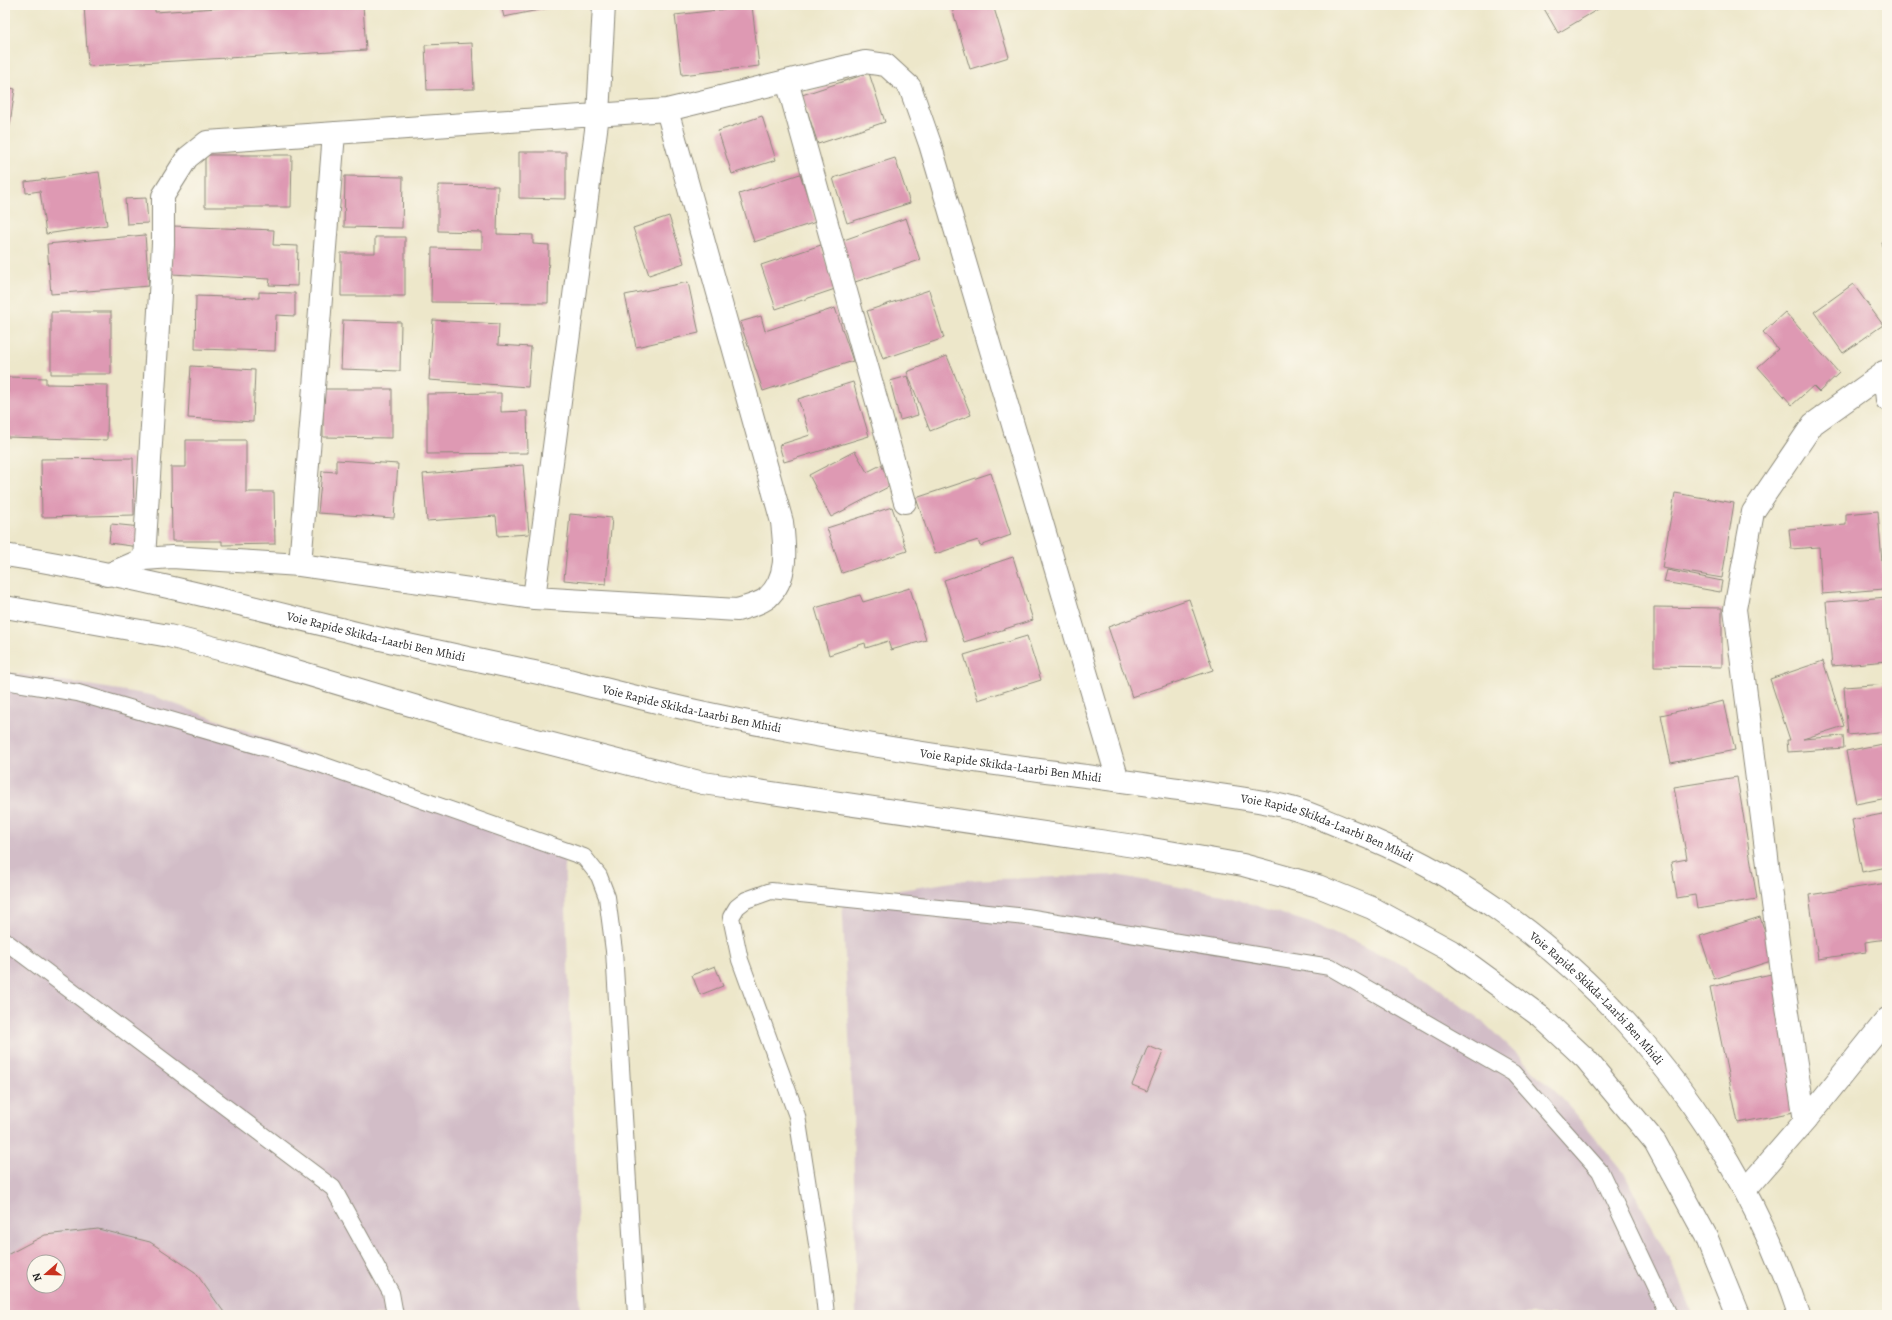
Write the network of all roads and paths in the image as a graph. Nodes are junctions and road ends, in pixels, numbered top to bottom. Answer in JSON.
{"nodes":[{"id":1,"x":604,"y":5,"type":"edge"},
{"id":2,"x":788,"y":81,"type":"junction"},
{"id":3,"x":667,"y":110,"type":"junction"},
{"id":4,"x":598,"y":115,"type":"junction"},
{"id":5,"x":334,"y":133,"type":"junction"},
{"id":6,"x":1885,"y":372,"type":"edge"},
{"id":7,"x":1887,"y":400,"type":"edge"},
{"id":8,"x":906,"y":502,"type":"dead end"},
{"id":9,"x":5,"y":555,"type":"edge"},
{"id":10,"x":144,"y":559,"type":"junction"},
{"id":11,"x":300,"y":565,"type":"junction"},
{"id":12,"x":107,"y":575,"type":"junction"},
{"id":13,"x":534,"y":598,"type":"junction"},
{"id":14,"x":5,"y":607,"type":"edge"},
{"id":15,"x":5,"y":681,"type":"edge"},
{"id":16,"x":1118,"y":780,"type":"junction"},
{"id":17,"x":5,"y":940,"type":"edge"},
{"id":18,"x":1887,"y":1019,"type":"edge"},
{"id":19,"x":1805,"y":1121,"type":"junction"},
{"id":20,"x":1745,"y":1190,"type":"junction"},
{"id":21,"x":395,"y":1315,"type":"edge"},
{"id":22,"x":636,"y":1315,"type":"edge"},
{"id":23,"x":826,"y":1315,"type":"edge"},
{"id":24,"x":1668,"y":1315,"type":"edge"},
{"id":25,"x":1738,"y":1315,"type":"edge"},
{"id":26,"x":1798,"y":1315,"type":"edge"}],
"edges":[{"from":1,"to":4,"type":"main road"},
{"from":2,"to":3,"type":"main road"},
{"from":2,"to":8,"type":"main road"},
{"from":2,"to":16,"type":"main road"},
{"from":3,"to":4,"type":"main road"},
{"from":3,"to":13,"type":"main road"},
{"from":4,"to":5,"type":"main road"},
{"from":4,"to":13,"type":"main road"},
{"from":5,"to":10,"type":"main road"},
{"from":5,"to":11,"type":"main road"},
{"from":6,"to":7,"type":"main road"},
{"from":6,"to":19,"type":"main road"},
{"from":9,"to":12,"type":"main road","name":"Voie Rapide Skikda-Laarbi Ben Mhidi"},
{"from":10,"to":11,"type":"main road"},
{"from":10,"to":12,"type":"main road"},
{"from":11,"to":13,"type":"main road"},
{"from":12,"to":16,"type":"main road","name":"Voie Rapide Skikda-Laarbi Ben Mhidi"},
{"from":14,"to":25,"type":"main road"},
{"from":15,"to":22,"type":"lane"},
{"from":16,"to":20,"type":"main road","name":"Voie Rapide Skikda-Laarbi Ben Mhidi"},
{"from":17,"to":21,"type":"lane"},
{"from":18,"to":19,"type":"main road"},
{"from":19,"to":20,"type":"main road"},
{"from":20,"to":26,"type":"main road","name":"Voie Rapide Skikda-Laarbi Ben Mhidi"},
{"from":23,"to":24,"type":"lane"}]}
